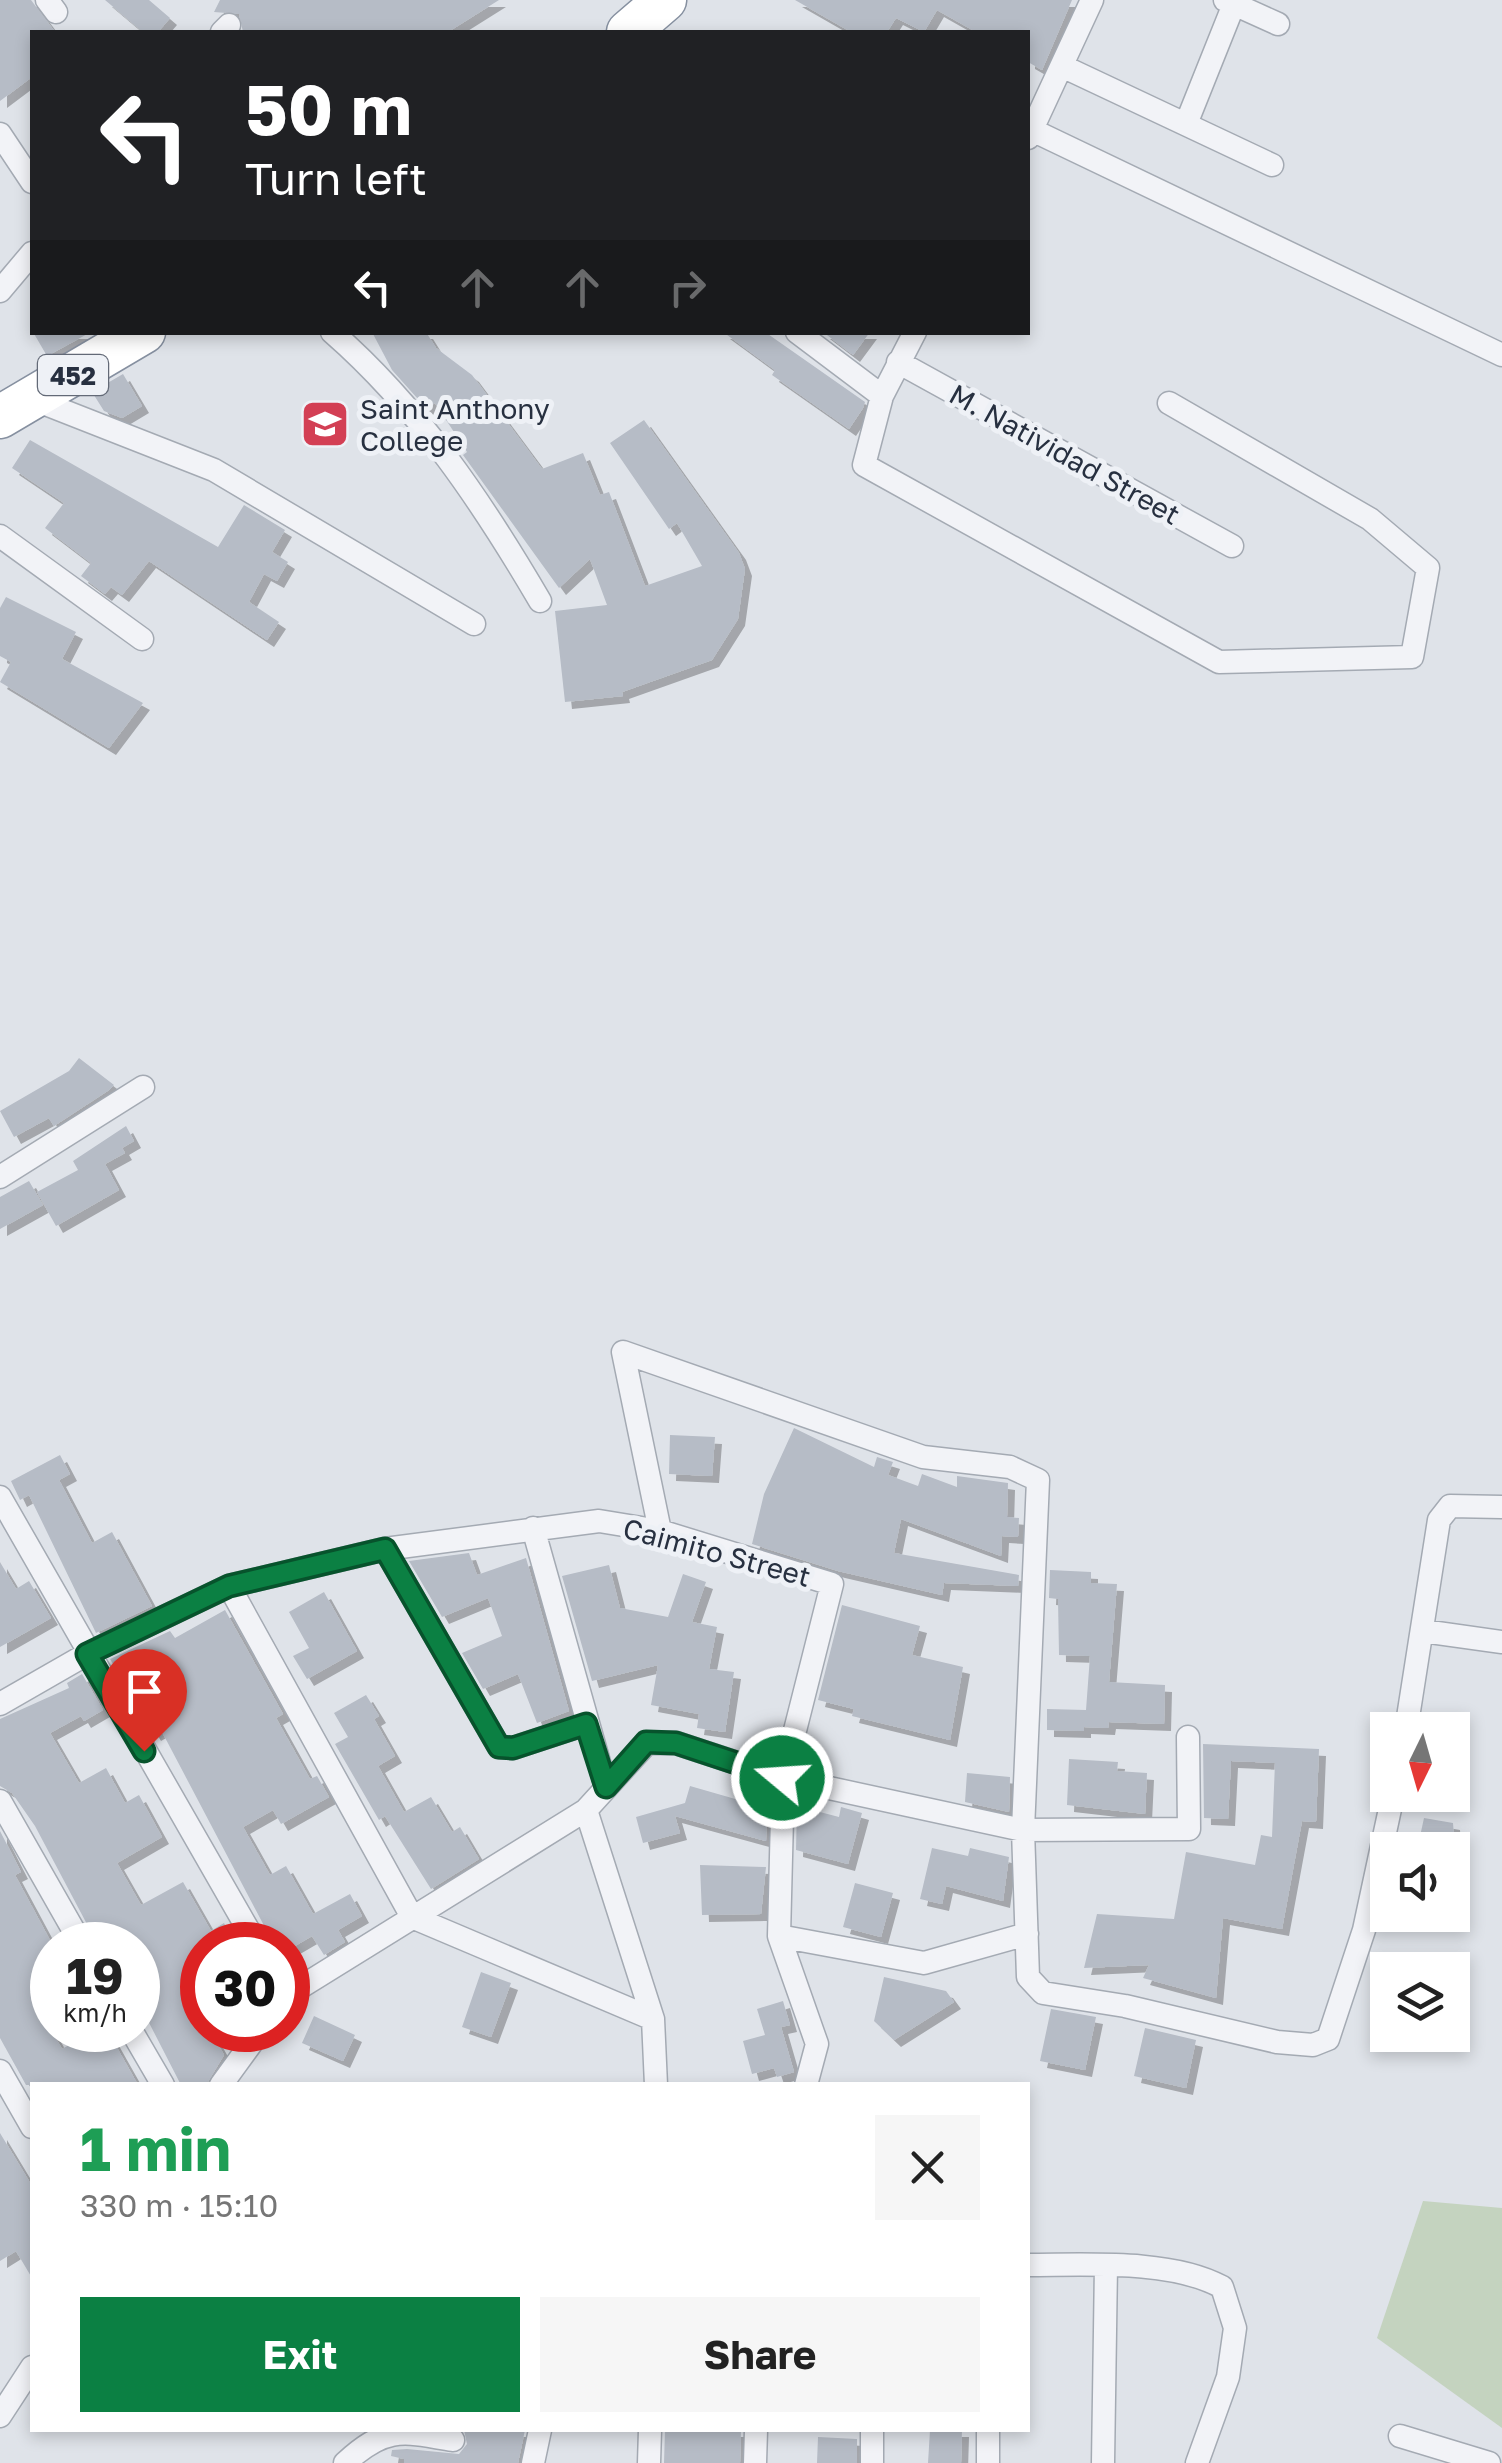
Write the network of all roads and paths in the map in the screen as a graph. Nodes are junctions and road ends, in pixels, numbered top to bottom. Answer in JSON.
{"nodes":[{"id":1,"x":1092,"y":0,"type":"edge"},
{"id":2,"x":1229,"y":2,"type":"edge"},
{"id":3,"x":1278,"y":24,"type":"dead end"},
{"id":4,"x":1064,"y":67,"type":"junction"},
{"id":5,"x":1186,"y":124,"type":"junction"},
{"id":6,"x":0,"y":134,"type":"edge"},
{"id":7,"x":1030,"y":134,"type":"edge"},
{"id":8,"x":1272,"y":164,"type":"dead end"},
{"id":9,"x":30,"y":179,"type":"edge"},
{"id":10,"x":30,"y":256,"type":"edge"},
{"id":11,"x":0,"y":291,"type":"edge"},
{"id":12,"x":139,"y":335,"type":"edge"},
{"id":13,"x":335,"y":335,"type":"edge"},
{"id":14,"x":801,"y":335,"type":"edge"},
{"id":15,"x":912,"y":335,"type":"edge"},
{"id":16,"x":1502,"y":355,"type":"edge"},
{"id":17,"x":898,"y":362,"type":"junction"},
{"id":18,"x":882,"y":396,"type":"junction"},
{"id":19,"x":1170,"y":402,"type":"dead end"},
{"id":20,"x":16,"y":408,"type":"edge"},
{"id":21,"x":0,"y":536,"type":"edge"},
{"id":22,"x":1232,"y":546,"type":"dead end"},
{"id":23,"x":540,"y":601,"type":"dead end"},
{"id":24,"x":474,"y":624,"type":"dead end"},
{"id":25,"x":142,"y":639,"type":"dead end"},
{"id":26,"x":142,"y":1087,"type":"dead end"},
{"id":27,"x":0,"y":1177,"type":"edge"},
{"id":28,"x":0,"y":1496,"type":"edge"},
{"id":29,"x":1502,"y":1507,"type":"edge"},
{"id":30,"x":533,"y":1528,"type":"junction"},
{"id":31,"x":660,"y":1531,"type":"junction"},
{"id":32,"x":385,"y":1549,"type":"junction"},
{"id":33,"x":229,"y":1586,"type":"junction"},
{"id":34,"x":1423,"y":1631,"type":"junction"},
{"id":35,"x":1502,"y":1642,"type":"edge"},
{"id":36,"x":87,"y":1654,"type":"junction"},
{"id":37,"x":0,"y":1704,"type":"edge"},
{"id":38,"x":1409,"y":1712,"type":"edge"},
{"id":39,"x":586,"y":1724,"type":"junction"},
{"id":40,"x":1188,"y":1737,"type":"dead end"},
{"id":41,"x":782,"y":1778,"type":"junction"},
{"id":42,"x":606,"y":1787,"type":"junction"},
{"id":43,"x":0,"y":1802,"type":"edge"},
{"id":44,"x":586,"y":1810,"type":"junction"},
{"id":45,"x":1389,"y":1812,"type":"edge"},
{"id":46,"x":1022,"y":1830,"type":"junction"},
{"id":47,"x":412,"y":1917,"type":"junction"},
{"id":48,"x":69,"y":1922,"type":"edge"},
{"id":49,"x":244,"y":1922,"type":"edge"},
{"id":50,"x":1027,"y":1934,"type":"junction"},
{"id":51,"x":779,"y":1936,"type":"junction"},
{"id":52,"x":310,"y":1980,"type":"edge"},
{"id":53,"x":654,"y":2019,"type":"junction"},
{"id":54,"x":144,"y":2052,"type":"edge"},
{"id":55,"x":245,"y":2052,"type":"edge"},
{"id":56,"x":0,"y":2071,"type":"edge"},
{"id":57,"x":161,"y":2082,"type":"edge"},
{"id":58,"x":223,"y":2082,"type":"edge"},
{"id":59,"x":656,"y":2082,"type":"edge"},
{"id":60,"x":807,"y":2082,"type":"edge"},
{"id":61,"x":30,"y":2124,"type":"edge"},
{"id":62,"x":1030,"y":2265,"type":"edge"},
{"id":63,"x":1106,"y":2265,"type":"junction"},
{"id":64,"x":30,"y":2370,"type":"edge"},
{"id":65,"x":0,"y":2416,"type":"edge"},
{"id":66,"x":399,"y":2432,"type":"edge"},
{"id":67,"x":408,"y":2432,"type":"edge"},
{"id":68,"x":540,"y":2432,"type":"edge"},
{"id":69,"x":650,"y":2432,"type":"edge"},
{"id":70,"x":756,"y":2432,"type":"edge"},
{"id":71,"x":872,"y":2432,"type":"edge"},
{"id":72,"x":988,"y":2432,"type":"edge"},
{"id":73,"x":1400,"y":2436,"type":"dead end"},
{"id":74,"x":453,"y":2444,"type":"edge"},
{"id":75,"x":345,"y":2463,"type":"edge"},
{"id":76,"x":533,"y":2463,"type":"edge"},
{"id":77,"x":649,"y":2463,"type":"edge"},
{"id":78,"x":755,"y":2463,"type":"edge"},
{"id":79,"x":872,"y":2463,"type":"edge"},
{"id":80,"x":988,"y":2463,"type":"edge"},
{"id":81,"x":1103,"y":2463,"type":"edge"},
{"id":82,"x":1197,"y":2463,"type":"edge"},
{"id":83,"x":1489,"y":2463,"type":"edge"}],
"edges":[{"from":1,"to":4,"type":"street"},
{"from":2,"to":3,"type":"street"},
{"from":2,"to":5,"type":"street"},
{"from":4,"to":5,"type":"street"},
{"from":4,"to":7,"type":"street"},
{"from":5,"to":8,"type":"street"},
{"from":6,"to":9,"type":"street"},
{"from":7,"to":16,"type":"street"},
{"from":10,"to":11,"type":"street"},
{"from":12,"to":20,"type":"highway","number":"452"},
{"from":13,"to":23,"type":"street"},
{"from":14,"to":18,"type":"street"},
{"from":15,"to":17,"type":"street"},
{"from":17,"to":18,"type":"street"},
{"from":17,"to":22,"type":"street","name":"M. Natividad Street"},
{"from":18,"to":19,"type":"street"},
{"from":20,"to":24,"type":"street"},
{"from":21,"to":25,"type":"street"},
{"from":26,"to":27,"type":"street"},
{"from":28,"to":36,"type":"street"},
{"from":29,"to":34,"type":"street"},
{"from":30,"to":31,"type":"street","name":"Caimito Street"},
{"from":30,"to":32,"type":"street","name":"Caimito Street"},
{"from":30,"to":39,"type":"street"},
{"from":31,"to":41,"type":"street","name":"Caimito Street"},
{"from":31,"to":46,"type":"street"},
{"from":32,"to":33,"type":"street","name":"Caimito Street"},
{"from":32,"to":39,"type":"street"},
{"from":33,"to":36,"type":"street","name":"Caimito Street"},
{"from":33,"to":47,"type":"street"},
{"from":34,"to":35,"type":"street"},
{"from":34,"to":38,"type":"street"},
{"from":36,"to":37,"type":"street","name":"Caimito Street"},
{"from":36,"to":49,"type":"street"},
{"from":39,"to":42,"type":"street"},
{"from":40,"to":46,"type":"street"},
{"from":41,"to":42,"type":"street"},
{"from":41,"to":46,"type":"street"},
{"from":41,"to":51,"type":"street","name":"Caimito Street"},
{"from":42,"to":44,"type":"street"},
{"from":43,"to":48,"type":"street"},
{"from":44,"to":47,"type":"street"},
{"from":44,"to":53,"type":"street"},
{"from":45,"to":50,"type":"street"},
{"from":46,"to":50,"type":"street"},
{"from":47,"to":52,"type":"street"},
{"from":47,"to":53,"type":"street"},
{"from":50,"to":51,"type":"street"},
{"from":51,"to":60,"type":"street","name":"Caimito Street"},
{"from":53,"to":59,"type":"street"},
{"from":54,"to":57,"type":"street"},
{"from":55,"to":58,"type":"street"},
{"from":56,"to":61,"type":"street"},
{"from":62,"to":63,"type":"street"},
{"from":63,"to":81,"type":"street"},
{"from":63,"to":82,"type":"street"},
{"from":64,"to":65,"type":"street"},
{"from":66,"to":75,"type":"street"},
{"from":67,"to":74,"type":"street"},
{"from":68,"to":76,"type":"street"},
{"from":69,"to":77,"type":"street"},
{"from":70,"to":78,"type":"street"},
{"from":71,"to":79,"type":"street"},
{"from":72,"to":80,"type":"street"},
{"from":73,"to":83,"type":"street"}]}
